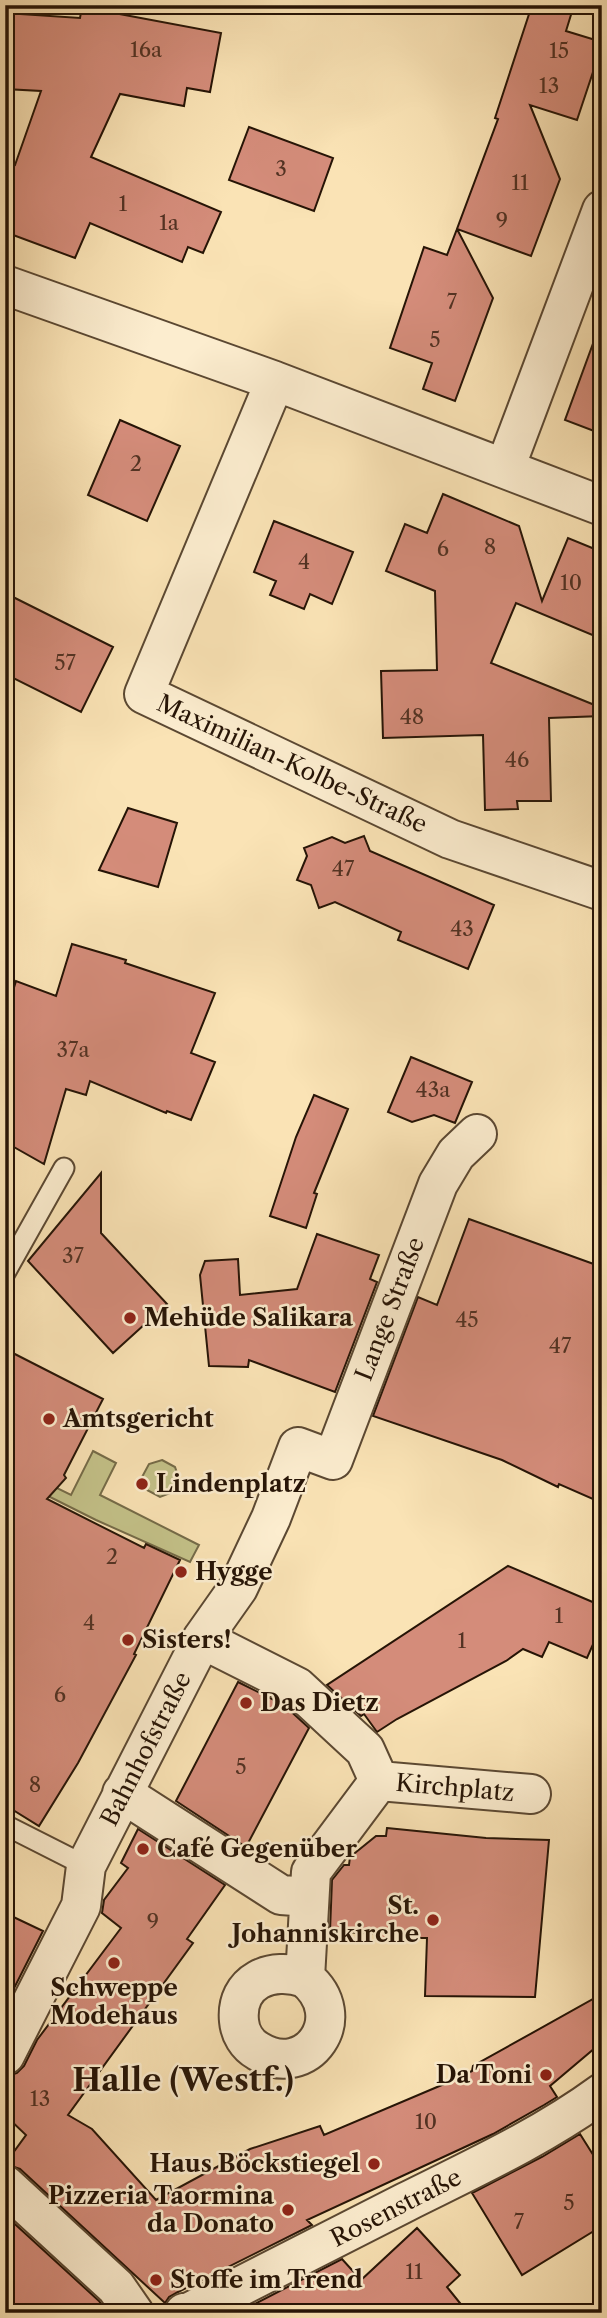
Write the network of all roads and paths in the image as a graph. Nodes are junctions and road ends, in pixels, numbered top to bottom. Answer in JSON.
{"nodes":[{"id":1,"x":602,"y":209,"type":"edge"},
{"id":2,"x":5,"y":285,"type":"edge"},
{"id":3,"x":275,"y":381,"type":"junction"},
{"id":4,"x":506,"y":468,"type":"junction"},
{"id":5,"x":602,"y":506,"type":"edge"},
{"id":6,"x":602,"y":891,"type":"edge"},
{"id":7,"x":477,"y":1134,"type":"dead end"},
{"id":8,"x":64,"y":1168,"type":"dead end"},
{"id":9,"x":5,"y":1273,"type":"edge"},
{"id":10,"x":298,"y":1447,"type":"joint"},
{"id":11,"x":202,"y":1639,"type":"junction"},
{"id":12,"x":379,"y":1781,"type":"junction"},
{"id":13,"x":122,"y":1793,"type":"junction"},
{"id":14,"x":531,"y":1794,"type":"dead end"},
{"id":15,"x":5,"y":1825,"type":"edge"},
{"id":16,"x":86,"y":1866,"type":"junction"},
{"id":17,"x":309,"y":1896,"type":"junction"},
{"id":18,"x":305,"y":1978,"type":"dead end"},
{"id":19,"x":5,"y":2055,"type":"edge"},
{"id":20,"x":602,"y":2093,"type":"edge"},
{"id":21,"x":5,"y":2185,"type":"edge"},
{"id":22,"x":134,"y":2313,"type":"edge"},
{"id":23,"x":184,"y":2313,"type":"edge"}],
"edges":[{"from":1,"to":4,"type":"street"},
{"from":2,"to":3,"type":"street"},
{"from":3,"to":4,"type":"street"},
{"from":3,"to":6,"type":"street","name":"Maximilian-Kolbe-Straße"},
{"from":4,"to":5,"type":"street"},
{"from":7,"to":10,"type":"street","name":"Lange Straße"},
{"from":8,"to":9,"type":"lane"},
{"from":10,"to":11,"type":"street","name":"Bahnhofstraße"},
{"from":11,"to":12,"type":"street","name":"Kirchplatz"},
{"from":11,"to":13,"type":"street","name":"Bahnhofstraße"},
{"from":12,"to":14,"type":"street","name":"Kirchplatz"},
{"from":12,"to":17,"type":"street","name":"Kirchplatz"},
{"from":13,"to":16,"type":"street","name":"Bahnhofstraße"},
{"from":13,"to":17,"type":"street"},
{"from":15,"to":16,"type":"lane"},
{"from":16,"to":19,"type":"street","name":"Bahnhofstraße"},
{"from":17,"to":18,"type":"street","name":"Kirchplatz"},
{"from":20,"to":23,"type":"street","name":"Rosenstraße"},
{"from":21,"to":22,"type":"street"}]}
